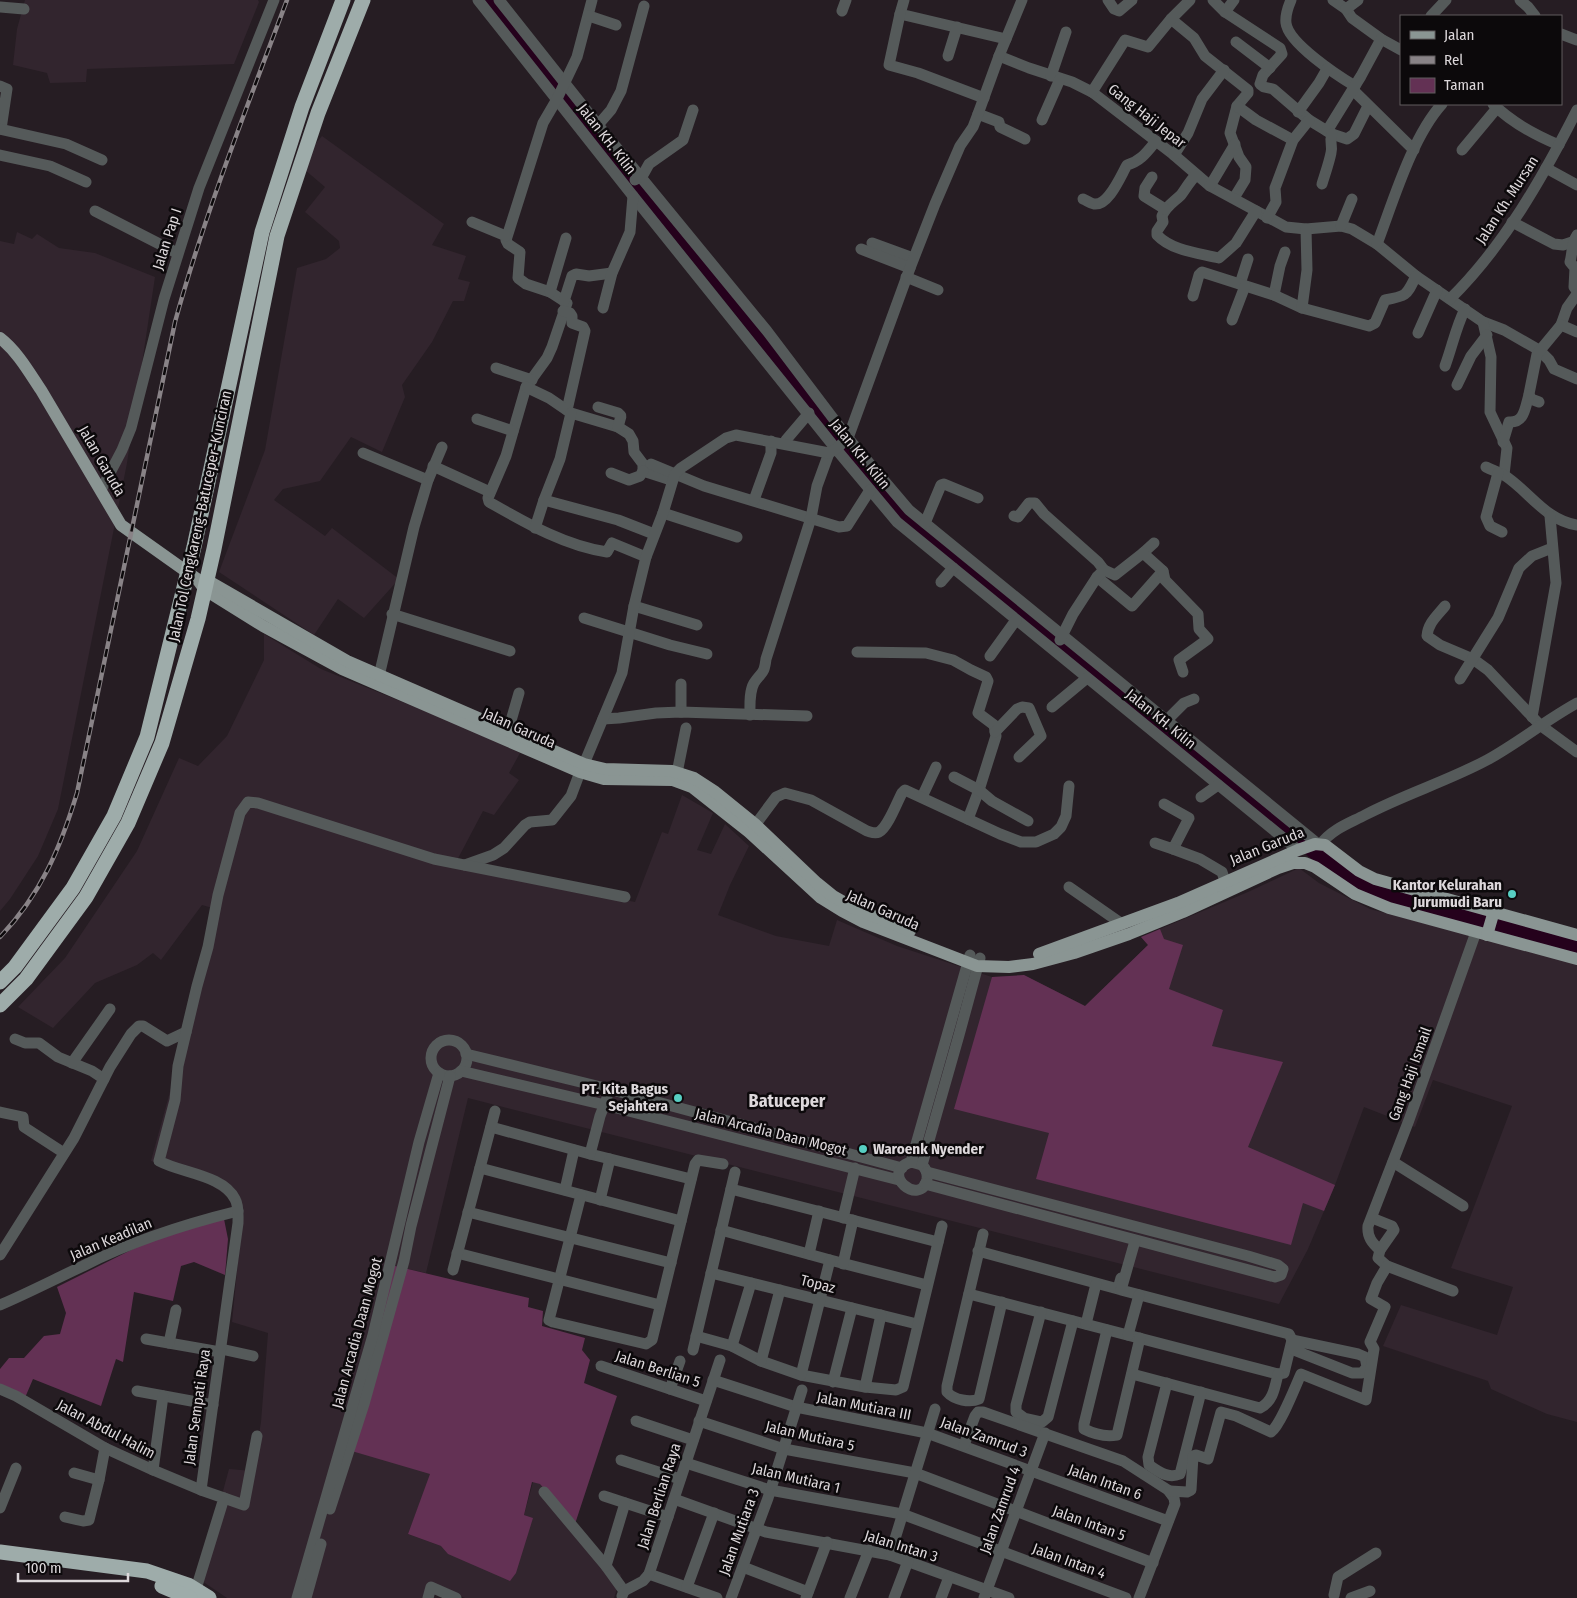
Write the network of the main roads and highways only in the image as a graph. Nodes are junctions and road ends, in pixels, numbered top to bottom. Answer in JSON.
{"nodes":[{"id":1,"x":343,"y":0,"type":"edge"},
{"id":2,"x":363,"y":0,"type":"edge"},
{"id":3,"x":0,"y":338,"type":"edge"},
{"id":4,"x":344,"y":665,"type":"junction"},
{"id":5,"x":457,"y":714,"type":"junction"},
{"id":6,"x":486,"y":726,"type":"junction"},
{"id":7,"x":582,"y":768,"type":"junction"},
{"id":8,"x":753,"y":828,"type":"junction"},
{"id":9,"x":1493,"y":913,"type":"junction"},
{"id":10,"x":1484,"y":931,"type":"junction"},
{"id":11,"x":1577,"y":935,"type":"edge"},
{"id":12,"x":1577,"y":959,"type":"edge"},
{"id":13,"x":973,"y":960,"type":"junction"},
{"id":14,"x":0,"y":982,"type":"edge"},
{"id":15,"x":0,"y":1005,"type":"edge"},
{"id":16,"x":0,"y":1552,"type":"edge"},
{"id":17,"x":14,"y":1559,"type":"edge"},
{"id":18,"x":193,"y":1593,"type":"edge"},
{"id":19,"x":209,"y":1598,"type":"edge"}],
"edges":[{"from":1,"to":14,"type":"highway","name":"Jalan Tol Cengkareng–Batuceper–Kunciran"},
{"from":2,"to":15,"type":"highway","name":"Jalan Tol Cengkareng–Batuceper–Kunciran"},
{"from":3,"to":4,"type":"main road","name":"Jalan Garuda"},
{"from":4,"to":5,"type":"main road","name":"Jalan Garuda"},
{"from":4,"to":5,"type":"main road","name":"Jalan Garuda"},
{"from":5,"to":6,"type":"main road","name":"Jalan Garuda"},
{"from":6,"to":7,"type":"main road","name":"Jalan Garuda"},
{"from":6,"to":7,"type":"main road","name":"Jalan Garuda"},
{"from":7,"to":8,"type":"main road","name":"Jalan Garuda"},
{"from":7,"to":8,"type":"main road","name":"Jalan Garuda"},
{"from":8,"to":13,"type":"main road","name":"Jalan Garuda"},
{"from":9,"to":10,"type":"main road"},
{"from":9,"to":11,"type":"main road","name":"Jalan Garuda"},
{"from":9,"to":13,"type":"main road","name":"Jalan Garuda"},
{"from":10,"to":12,"type":"main road","name":"Jalan Garuda"},
{"from":10,"to":13,"type":"main road","name":"Jalan Garuda"},
{"from":16,"to":17,"type":"highway"},
{"from":17,"to":18,"type":"highway"},
{"from":18,"to":19,"type":"highway"}]}
